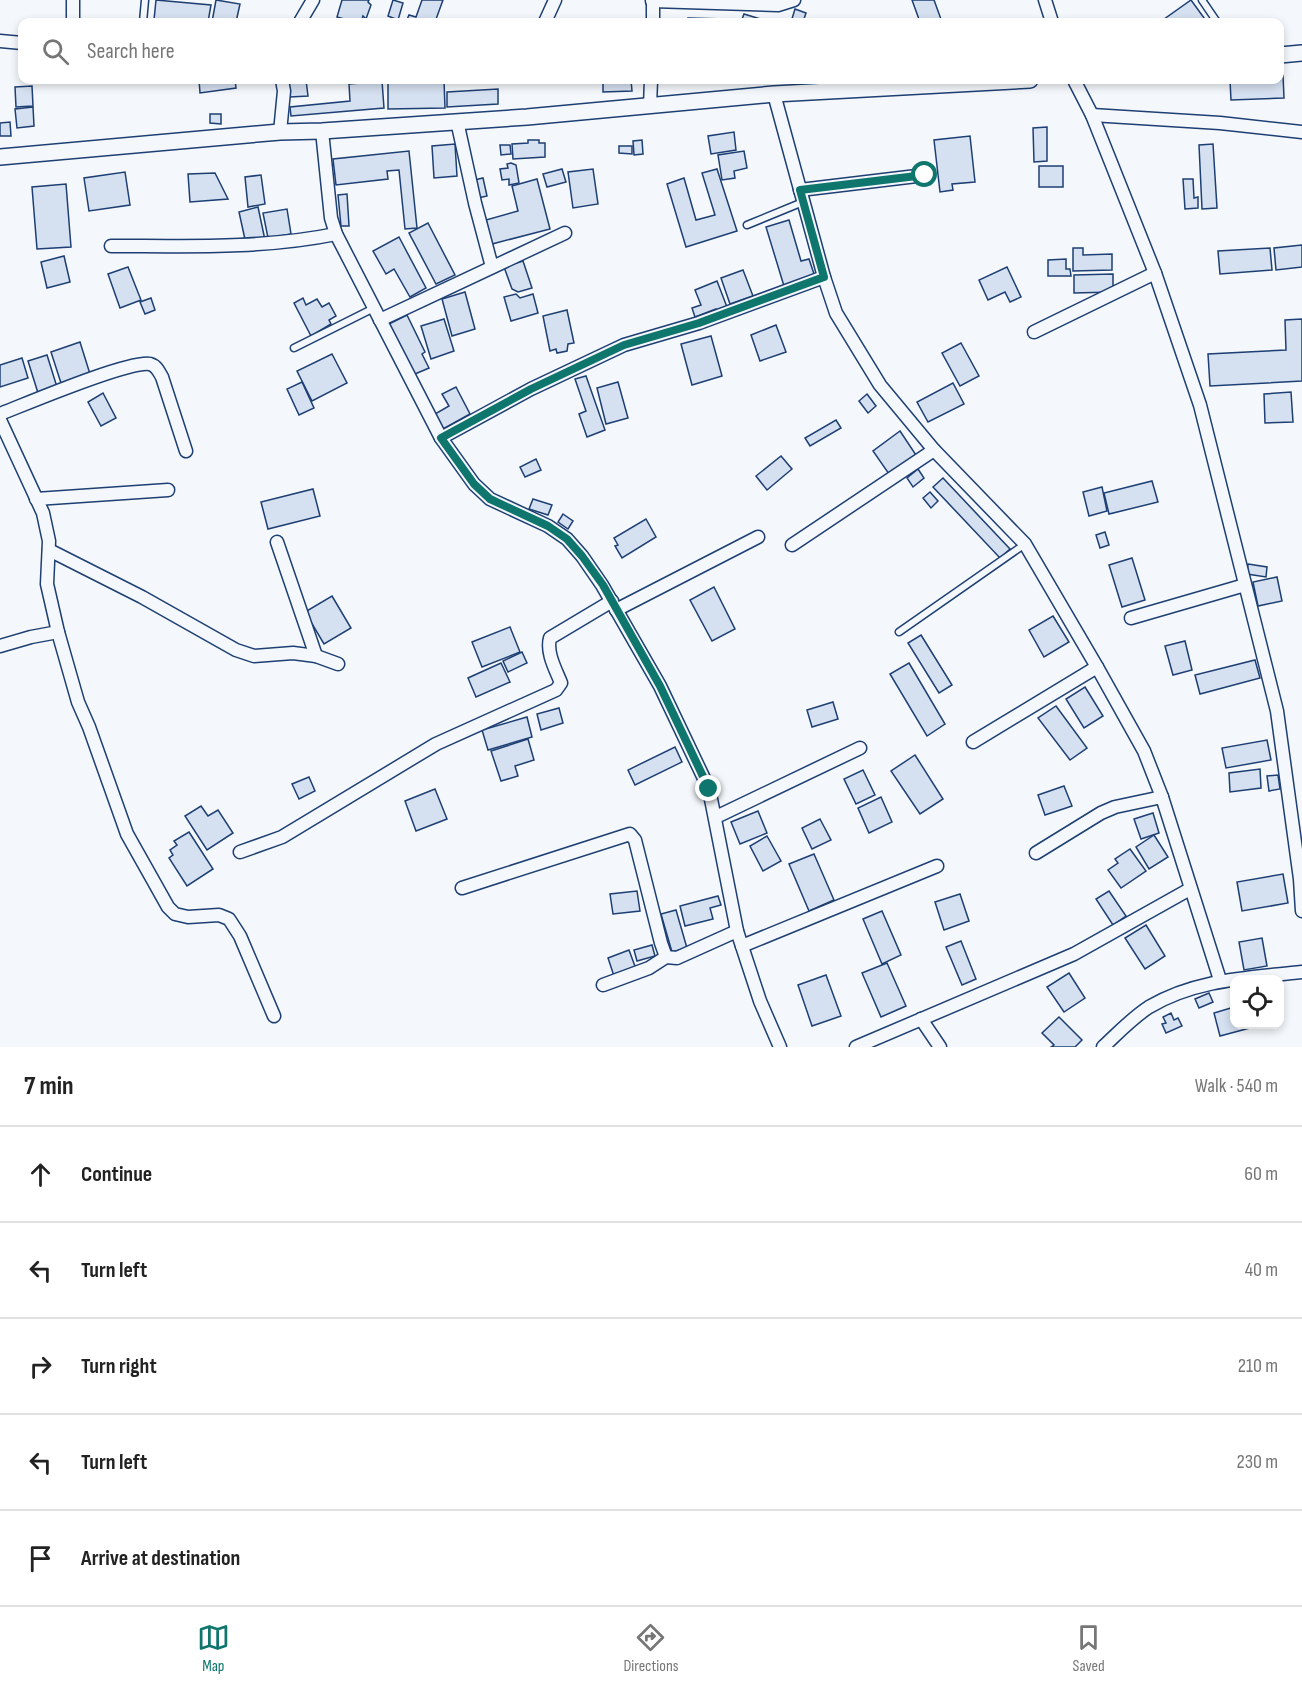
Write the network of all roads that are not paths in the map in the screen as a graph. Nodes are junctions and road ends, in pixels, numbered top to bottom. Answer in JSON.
{"nodes":[{"id":1,"x":73,"y":0,"type":"edge"},
{"id":2,"x":146,"y":0,"type":"edge"},
{"id":3,"x":313,"y":0,"type":"edge"},
{"id":4,"x":555,"y":0,"type":"edge"},
{"id":5,"x":652,"y":0,"type":"edge"},
{"id":6,"x":794,"y":0,"type":"edge"},
{"id":7,"x":1045,"y":0,"type":"edge"},
{"id":8,"x":1202,"y":0,"type":"edge"},
{"id":9,"x":73,"y":18,"type":"edge"},
{"id":10,"x":144,"y":18,"type":"edge"},
{"id":11,"x":302,"y":18,"type":"edge"},
{"id":12,"x":547,"y":18,"type":"edge"},
{"id":13,"x":652,"y":18,"type":"edge"},
{"id":14,"x":1051,"y":18,"type":"edge"},
{"id":15,"x":1215,"y":18,"type":"edge"},
{"id":16,"x":0,"y":41,"type":"edge"},
{"id":17,"x":18,"y":43,"type":"edge"},
{"id":18,"x":1302,"y":53,"type":"edge"},
{"id":19,"x":1284,"y":55,"type":"edge"},
{"id":20,"x":283,"y":84,"type":"edge"},
{"id":21,"x":651,"y":84,"type":"edge"},
{"id":22,"x":957,"y":84,"type":"edge"},
{"id":23,"x":1076,"y":84,"type":"edge"},
{"id":24,"x":774,"y":94,"type":"junction"},
{"id":25,"x":650,"y":106,"type":"junction"},
{"id":26,"x":1092,"y":115,"type":"junction"},
{"id":27,"x":458,"y":121,"type":"junction"},
{"id":28,"x":322,"y":131,"type":"junction"},
{"id":29,"x":280,"y":132,"type":"junction"},
{"id":30,"x":1302,"y":135,"type":"edge"},
{"id":31,"x":0,"y":157,"type":"edge"},
{"id":32,"x":925,"y":175,"type":"dead end"},
{"id":33,"x":802,"y":196,"type":"junction"},
{"id":34,"x":747,"y":225,"type":"dead end"},
{"id":35,"x":565,"y":233,"type":"dead end"},
{"id":36,"x":336,"y":234,"type":"junction"},
{"id":37,"x":111,"y":246,"type":"dead end"},
{"id":38,"x":492,"y":267,"type":"junction"},
{"id":39,"x":1155,"y":273,"type":"junction"},
{"id":40,"x":824,"y":277,"type":"junction"},
{"id":41,"x":374,"y":308,"type":"junction"},
{"id":42,"x":380,"y":320,"type":"junction"},
{"id":43,"x":1034,"y":332,"type":"dead end"},
{"id":44,"x":294,"y":348,"type":"dead end"},
{"id":45,"x":0,"y":414,"type":"edge"},
{"id":46,"x":0,"y":420,"type":"edge"},
{"id":47,"x":441,"y":438,"type":"junction"},
{"id":48,"x":934,"y":450,"type":"junction"},
{"id":49,"x":186,"y":452,"type":"dead end"},
{"id":50,"x":168,"y":490,"type":"dead end"},
{"id":51,"x":36,"y":499,"type":"junction"},
{"id":52,"x":758,"y":537,"type":"dead end"},
{"id":53,"x":277,"y":542,"type":"dead end"},
{"id":54,"x":1025,"y":544,"type":"junction"},
{"id":55,"x":792,"y":545,"type":"dead end"},
{"id":56,"x":49,"y":550,"type":"junction"},
{"id":57,"x":1245,"y":585,"type":"junction"},
{"id":58,"x":614,"y":606,"type":"junction"},
{"id":59,"x":1131,"y":618,"type":"dead end"},
{"id":60,"x":58,"y":632,"type":"junction"},
{"id":61,"x":899,"y":632,"type":"dead end"},
{"id":62,"x":0,"y":646,"type":"edge"},
{"id":63,"x":315,"y":656,"type":"junction"},
{"id":64,"x":338,"y":664,"type":"dead end"},
{"id":65,"x":1097,"y":667,"type":"junction"},
{"id":66,"x":973,"y":742,"type":"dead end"},
{"id":67,"x":860,"y":748,"type":"dead end"},
{"id":68,"x":1162,"y":797,"type":"junction"},
{"id":69,"x":716,"y":817,"type":"junction"},
{"id":70,"x":240,"y":852,"type":"dead end"},
{"id":71,"x":1036,"y":853,"type":"dead end"},
{"id":72,"x":937,"y":866,"type":"dead end"},
{"id":73,"x":462,"y":888,"type":"dead end"},
{"id":74,"x":1190,"y":889,"type":"junction"},
{"id":75,"x":1302,"y":911,"type":"edge"},
{"id":76,"x":737,"y":931,"type":"junction"},
{"id":77,"x":742,"y":946,"type":"junction"},
{"id":78,"x":666,"y":957,"type":"junction"},
{"id":79,"x":1302,"y":972,"type":"edge"},
{"id":80,"x":1220,"y":980,"type":"junction"},
{"id":81,"x":603,"y":985,"type":"dead end"},
{"id":82,"x":274,"y":1016,"type":"dead end"},
{"id":83,"x":921,"y":1019,"type":"junction"},
{"id":84,"x":780,"y":1047,"type":"edge"},
{"id":85,"x":856,"y":1047,"type":"edge"},
{"id":86,"x":940,"y":1047,"type":"edge"},
{"id":87,"x":1103,"y":1047,"type":"edge"}],
"edges":[{"from":1,"to":9,"type":"street"},
{"from":2,"to":10,"type":"lane"},
{"from":3,"to":11,"type":"street"},
{"from":4,"to":12,"type":"street"},
{"from":5,"to":6,"type":"street"},
{"from":5,"to":13,"type":"street"},
{"from":7,"to":14,"type":"street"},
{"from":8,"to":15,"type":"lane"},
{"from":16,"to":17,"type":"street"},
{"from":18,"to":19,"type":"street"},
{"from":20,"to":29,"type":"street"},
{"from":21,"to":25,"type":"street"},
{"from":22,"to":24,"type":"street"},
{"from":23,"to":26,"type":"street"},
{"from":24,"to":25,"type":"street"},
{"from":24,"to":33,"type":"street"},
{"from":25,"to":27,"type":"street"},
{"from":26,"to":30,"type":"street"},
{"from":26,"to":39,"type":"street"},
{"from":27,"to":28,"type":"street"},
{"from":27,"to":38,"type":"street"},
{"from":28,"to":29,"type":"street"},
{"from":28,"to":36,"type":"street"},
{"from":29,"to":31,"type":"street"},
{"from":32,"to":33,"type":"street"},
{"from":33,"to":34,"type":"lane"},
{"from":33,"to":40,"type":"street"},
{"from":35,"to":38,"type":"street"},
{"from":36,"to":37,"type":"street"},
{"from":36,"to":41,"type":"street"},
{"from":38,"to":42,"type":"street"},
{"from":39,"to":43,"type":"street"},
{"from":39,"to":57,"type":"street"},
{"from":40,"to":47,"type":"street"},
{"from":40,"to":48,"type":"street"},
{"from":41,"to":42,"type":"street"},
{"from":41,"to":44,"type":"lane"},
{"from":42,"to":47,"type":"street"},
{"from":45,"to":49,"type":"street"},
{"from":46,"to":51,"type":"street"},
{"from":47,"to":58,"type":"street"},
{"from":48,"to":54,"type":"street"},
{"from":48,"to":55,"type":"street"},
{"from":50,"to":51,"type":"street"},
{"from":51,"to":56,"type":"street"},
{"from":52,"to":58,"type":"street"},
{"from":53,"to":63,"type":"street"},
{"from":54,"to":61,"type":"lane"},
{"from":54,"to":65,"type":"street"},
{"from":56,"to":60,"type":"street"},
{"from":56,"to":63,"type":"street"},
{"from":57,"to":59,"type":"street"},
{"from":57,"to":75,"type":"street"},
{"from":58,"to":69,"type":"street"},
{"from":58,"to":70,"type":"street"},
{"from":60,"to":62,"type":"street"},
{"from":60,"to":82,"type":"street"},
{"from":63,"to":64,"type":"street"},
{"from":65,"to":66,"type":"street"},
{"from":65,"to":68,"type":"street"},
{"from":67,"to":69,"type":"street"},
{"from":68,"to":71,"type":"street"},
{"from":68,"to":74,"type":"street"},
{"from":69,"to":76,"type":"street"},
{"from":72,"to":77,"type":"street"},
{"from":73,"to":78,"type":"street"},
{"from":74,"to":80,"type":"street"},
{"from":74,"to":83,"type":"street"},
{"from":76,"to":77,"type":"street"},
{"from":76,"to":78,"type":"street"},
{"from":77,"to":84,"type":"street"},
{"from":78,"to":81,"type":"street"},
{"from":79,"to":80,"type":"street"},
{"from":80,"to":87,"type":"street"},
{"from":83,"to":85,"type":"street"},
{"from":83,"to":86,"type":"street"}]}
